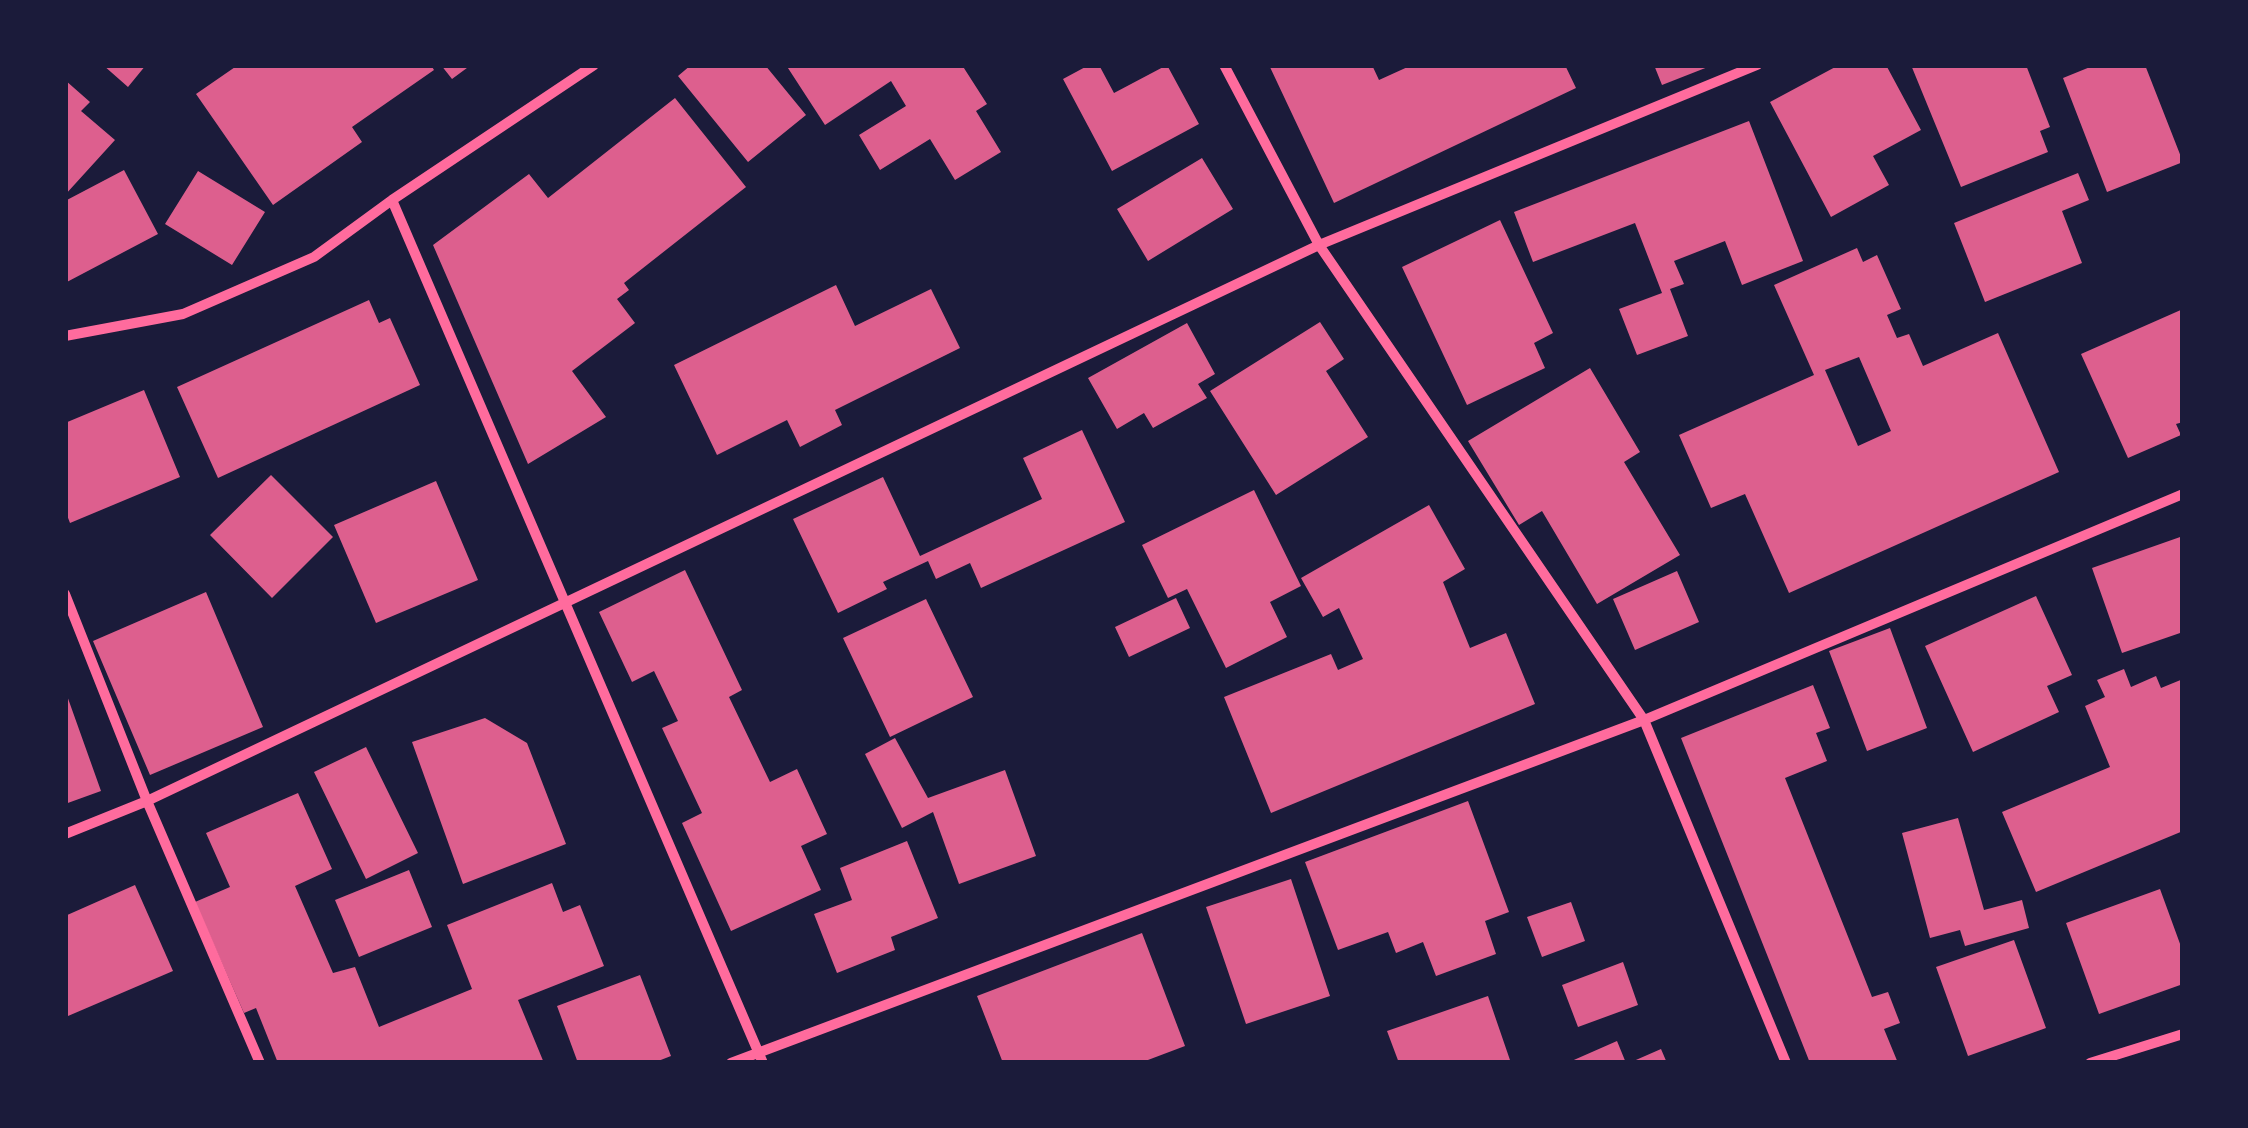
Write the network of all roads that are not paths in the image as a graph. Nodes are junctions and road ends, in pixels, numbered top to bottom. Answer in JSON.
{"nodes":[{"id":1,"x":594,"y":65,"type":"edge"},
{"id":2,"x":1224,"y":65,"type":"edge"},
{"id":3,"x":1757,"y":65,"type":"edge"},
{"id":4,"x":392,"y":200,"type":"junction"},
{"id":5,"x":1318,"y":245,"type":"junction"},
{"id":6,"x":65,"y":336,"type":"edge"},
{"id":7,"x":2183,"y":494,"type":"edge"},
{"id":8,"x":65,"y":594,"type":"edge"},
{"id":9,"x":564,"y":604,"type":"junction"},
{"id":10,"x":1644,"y":720,"type":"junction"},
{"id":11,"x":147,"y":800,"type":"junction"},
{"id":12,"x":65,"y":834,"type":"edge"},
{"id":13,"x":2183,"y":1034,"type":"edge"},
{"id":14,"x":760,"y":1058,"type":"edge"},
{"id":15,"x":260,"y":1063,"type":"edge"},
{"id":16,"x":732,"y":1063,"type":"edge"},
{"id":17,"x":1786,"y":1063,"type":"edge"},
{"id":18,"x":2090,"y":1063,"type":"edge"}],
"edges":[{"from":1,"to":4,"type":"street"},
{"from":2,"to":5,"type":"street"},
{"from":3,"to":5,"type":"street"},
{"from":4,"to":6,"type":"street"},
{"from":4,"to":9,"type":"street"},
{"from":5,"to":9,"type":"street"},
{"from":5,"to":10,"type":"street"},
{"from":7,"to":10,"type":"street"},
{"from":8,"to":11,"type":"street"},
{"from":9,"to":11,"type":"street"},
{"from":9,"to":14,"type":"street"},
{"from":10,"to":14,"type":"street"},
{"from":10,"to":17,"type":"street"},
{"from":11,"to":12,"type":"street"},
{"from":11,"to":15,"type":"street"},
{"from":13,"to":18,"type":"street"},
{"from":14,"to":16,"type":"street"}]}
